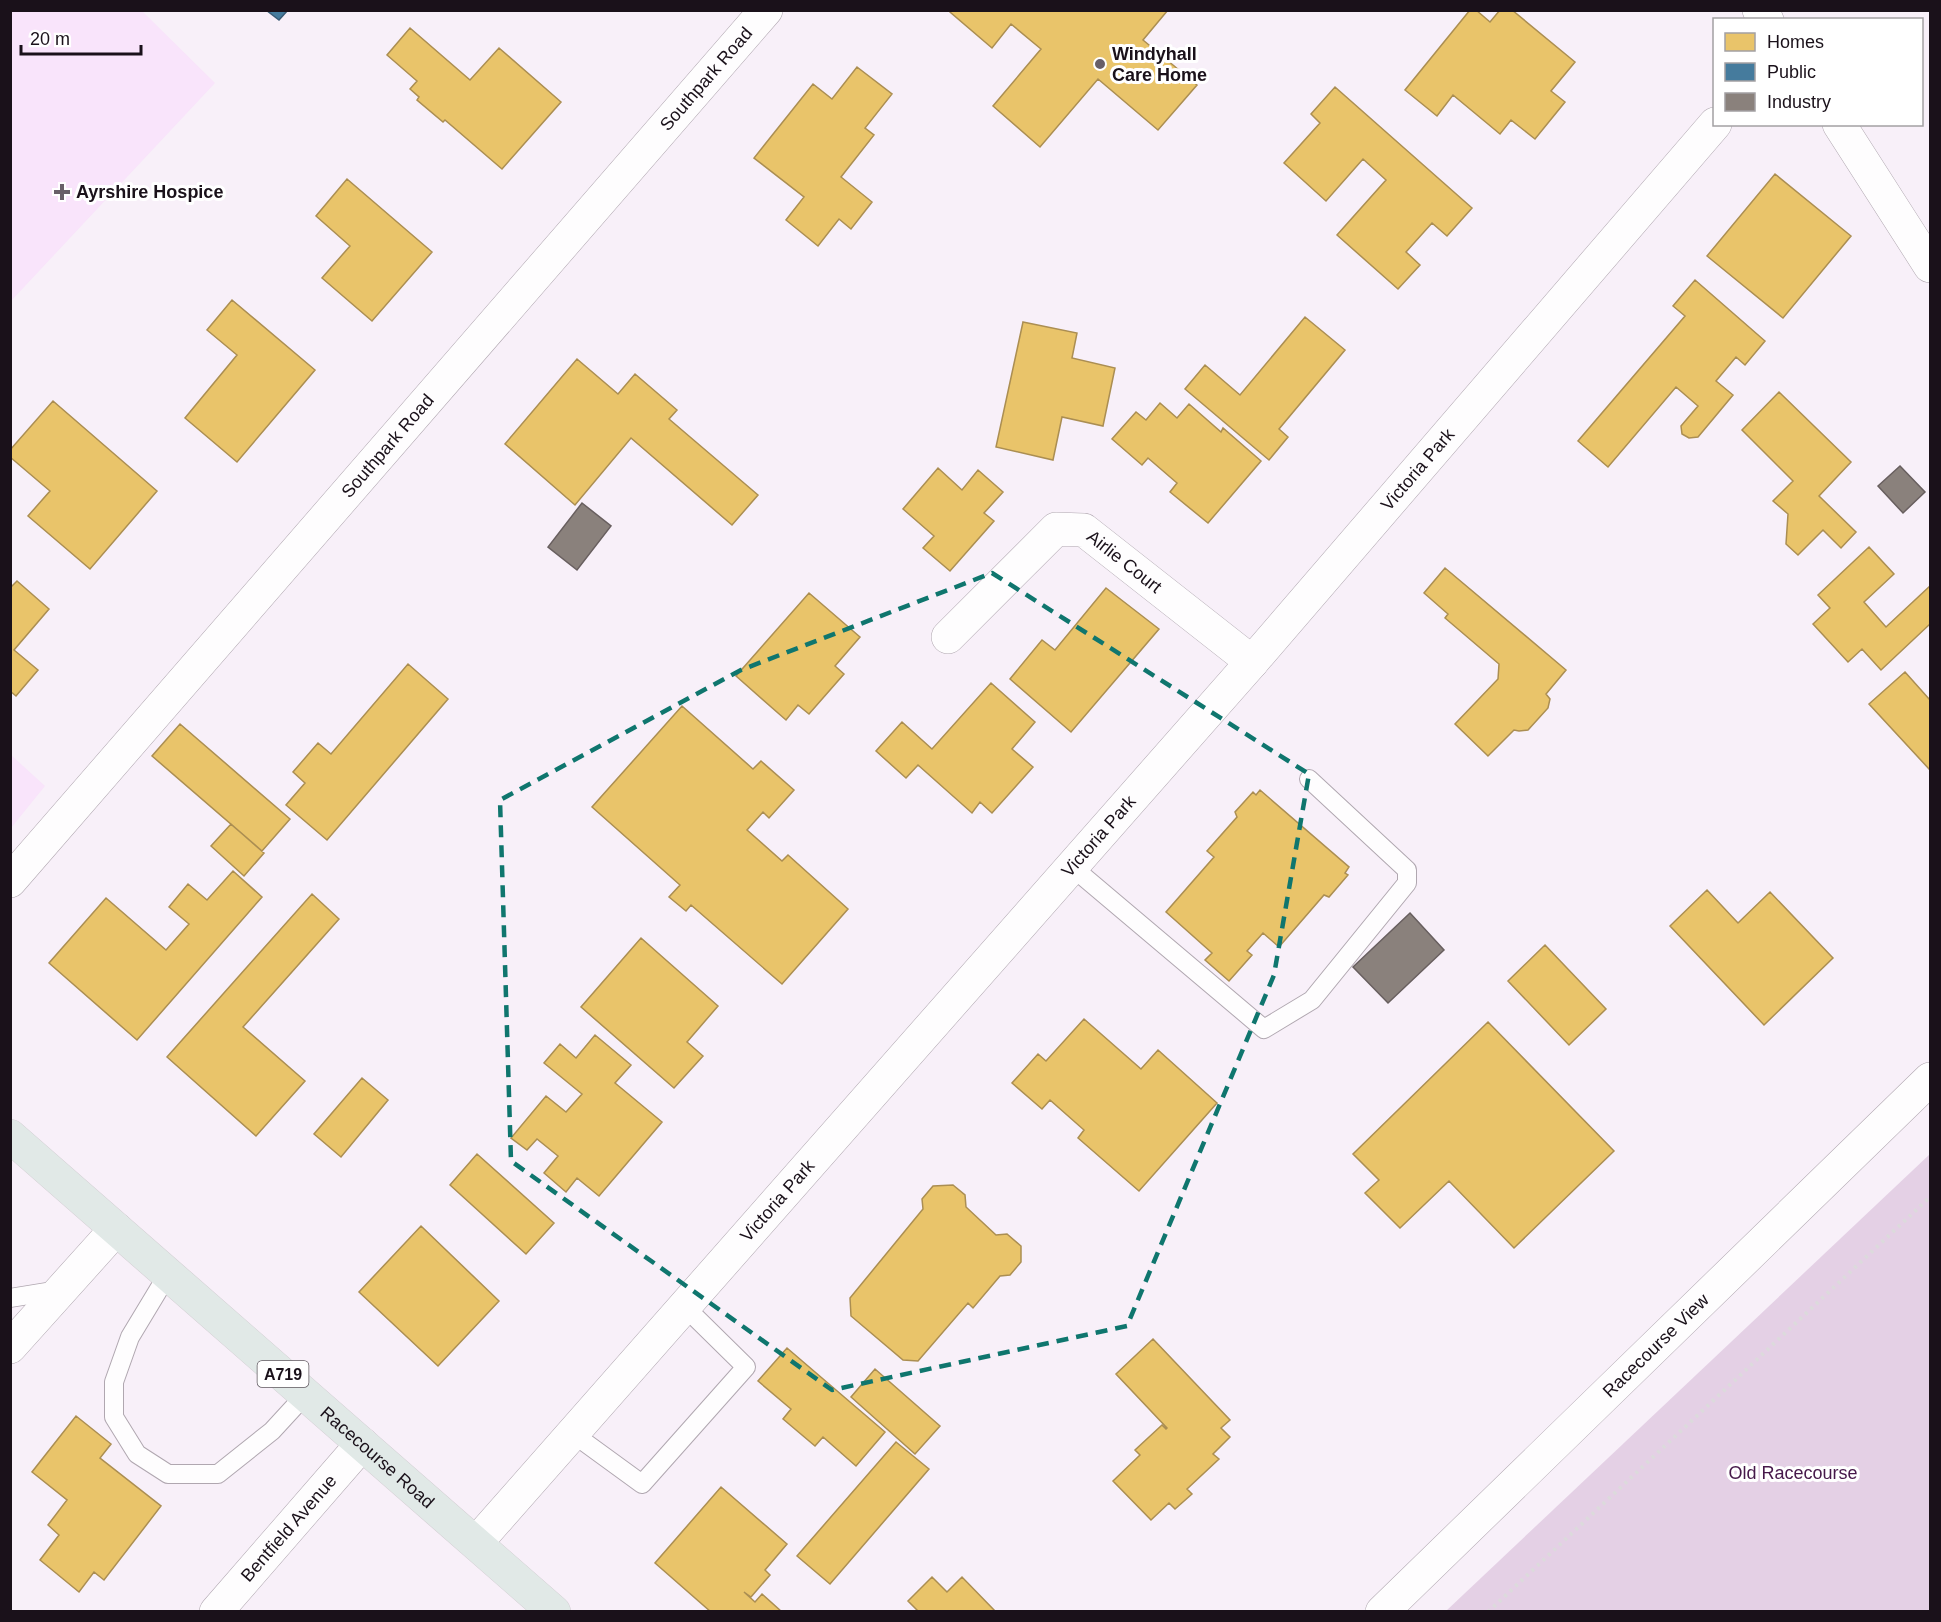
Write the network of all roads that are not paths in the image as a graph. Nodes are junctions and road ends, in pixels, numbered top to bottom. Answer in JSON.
{"nodes":[{"id":1,"x":766,"y":10,"type":"edge"},
{"id":2,"x":1713,"y":126,"type":"edge"},
{"id":3,"x":1840,"y":126,"type":"edge"},
{"id":4,"x":1930,"y":266,"type":"edge"},
{"id":5,"x":948,"y":637,"type":"dead end"},
{"id":6,"x":1251,"y":662,"type":"junction"},
{"id":7,"x":1309,"y":779,"type":"dead end"},
{"id":8,"x":1071,"y":866,"type":"junction"},
{"id":9,"x":10,"y":881,"type":"edge"},
{"id":10,"x":1930,"y":1079,"type":"edge"},
{"id":11,"x":10,"y":1137,"type":"edge"},
{"id":12,"x":116,"y":1230,"type":"junction"},
{"id":13,"x":168,"y":1274,"type":"junction"},
{"id":14,"x":63,"y":1289,"type":"junction"},
{"id":15,"x":10,"y":1298,"type":"edge"},
{"id":16,"x":684,"y":1306,"type":"junction"},
{"id":17,"x":10,"y":1347,"type":"edge"},
{"id":18,"x":306,"y":1394,"type":"junction"},
{"id":19,"x":572,"y":1433,"type":"junction"},
{"id":20,"x":362,"y":1444,"type":"junction"},
{"id":21,"x":476,"y":1543,"type":"junction"},
{"id":22,"x":216,"y":1611,"type":"edge"},
{"id":23,"x":554,"y":1611,"type":"edge"},
{"id":24,"x":1382,"y":1611,"type":"edge"}],
"edges":[{"from":1,"to":9,"type":"street","name":"Southpark Road"},
{"from":2,"to":6,"type":"street","name":"Victoria Park"},
{"from":3,"to":4,"type":"street"},
{"from":5,"to":6,"type":"street","name":"Airlie Court"},
{"from":6,"to":8,"type":"street","name":"Victoria Park"},
{"from":7,"to":8,"type":"lane"},
{"from":8,"to":16,"type":"street","name":"Victoria Park"},
{"from":10,"to":24,"type":"street","name":"Racecourse View"},
{"from":11,"to":12,"type":"main road","name":"Racecourse Road","number":"A719"},
{"from":12,"to":13,"type":"main road","name":"Racecourse Road","number":"A719"},
{"from":12,"to":14,"type":"street"},
{"from":13,"to":18,"type":"main road","name":"Racecourse Road","number":"A719"},
{"from":13,"to":18,"type":"lane"},
{"from":14,"to":15,"type":"lane"},
{"from":14,"to":17,"type":"street"},
{"from":16,"to":19,"type":"street","name":"Victoria Park"},
{"from":16,"to":19,"type":"lane"},
{"from":18,"to":20,"type":"main road","name":"Racecourse Road","number":"A719"},
{"from":19,"to":21,"type":"street","name":"Victoria Park"},
{"from":20,"to":21,"type":"main road","name":"Racecourse Road","number":"A719"},
{"from":20,"to":22,"type":"street","name":"Bentfield Avenue"},
{"from":21,"to":23,"type":"main road","name":"Racecourse Road","number":"A719"}]}
